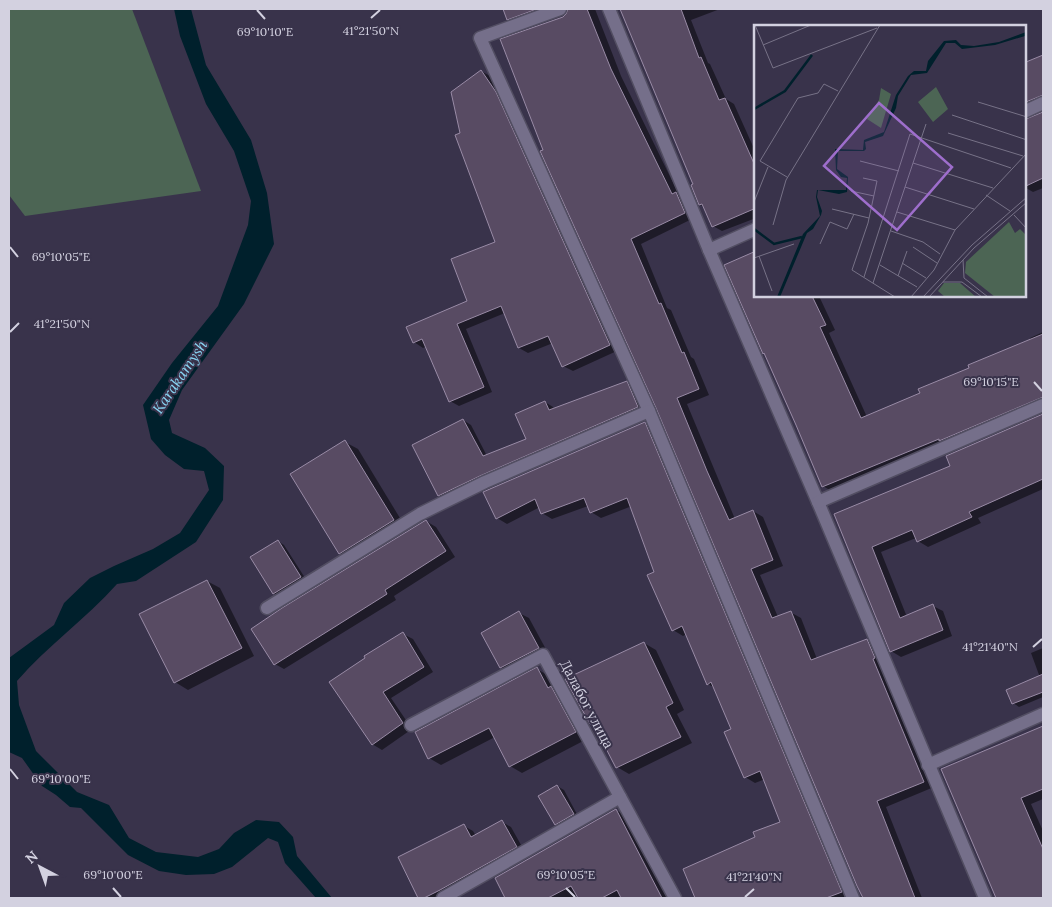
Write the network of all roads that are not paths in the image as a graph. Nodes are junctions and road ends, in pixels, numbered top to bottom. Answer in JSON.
{"nodes":[{"id":1,"x":560,"y":9,"type":"edge"},
{"id":2,"x":608,"y":9,"type":"edge"},
{"id":3,"x":1043,"y":103,"type":"edge"},
{"id":4,"x":1027,"y":111,"type":"edge"},
{"id":5,"x":754,"y":231,"type":"edge"},
{"id":6,"x":709,"y":250,"type":"junction"},
{"id":7,"x":1043,"y":405,"type":"edge"},
{"id":8,"x":649,"y":411,"type":"junction"},
{"id":9,"x":818,"y":502,"type":"junction"},
{"id":10,"x":268,"y":608,"type":"dead end"},
{"id":11,"x":1043,"y":714,"type":"edge"},
{"id":12,"x":411,"y":725,"type":"dead end"},
{"id":13,"x":928,"y":765,"type":"junction"},
{"id":14,"x":620,"y":797,"type":"junction"},
{"id":15,"x":443,"y":898,"type":"edge"},
{"id":16,"x":675,"y":898,"type":"edge"},
{"id":17,"x":853,"y":898,"type":"edge"},
{"id":18,"x":985,"y":898,"type":"edge"}],
"edges":[{"from":1,"to":8,"type":"street"},
{"from":2,"to":6,"type":"street"},
{"from":3,"to":4,"type":"street"},
{"from":5,"to":6,"type":"street"},
{"from":6,"to":9,"type":"street"},
{"from":7,"to":9,"type":"street"},
{"from":8,"to":10,"type":"street"},
{"from":8,"to":17,"type":"street"},
{"from":9,"to":13,"type":"street"},
{"from":11,"to":13,"type":"street"},
{"from":12,"to":14,"type":"street","name":"Далабог улица"},
{"from":13,"to":18,"type":"street"},
{"from":14,"to":15,"type":"street"},
{"from":14,"to":16,"type":"street","name":"Далабог улица"}]}
